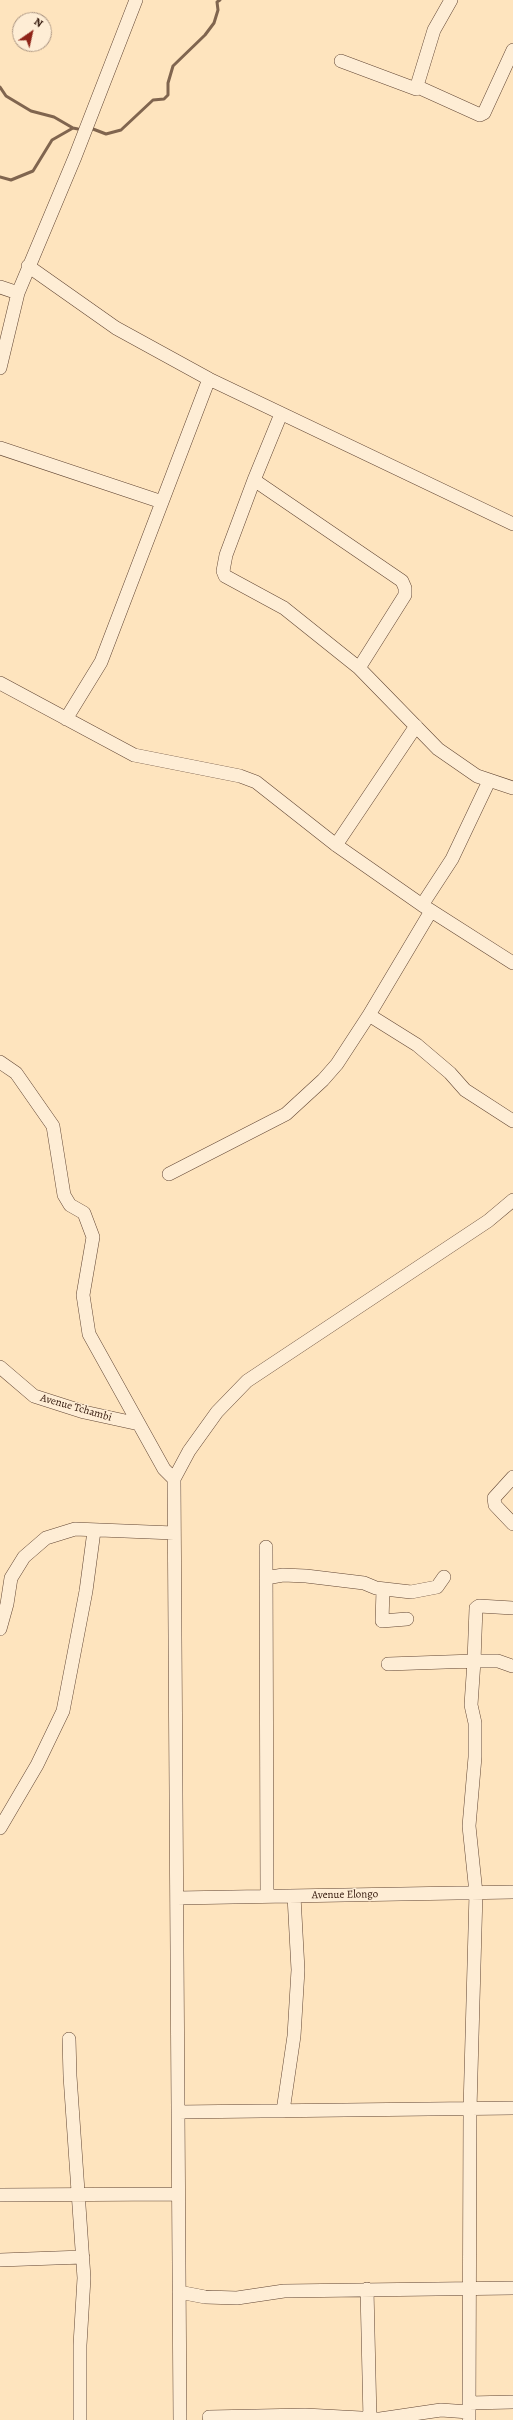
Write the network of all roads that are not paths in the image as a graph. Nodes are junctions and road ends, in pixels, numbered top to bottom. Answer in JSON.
{"nodes":[{"id":1,"x":136,"y":0,"type":"edge"},
{"id":2,"x":451,"y":0,"type":"edge"},
{"id":3,"x":513,"y":50,"type":"edge"},
{"id":4,"x":341,"y":61,"type":"dead end"},
{"id":5,"x":418,"y":87,"type":"junction"},
{"id":6,"x":28,"y":266,"type":"junction"},
{"id":7,"x":0,"y":287,"type":"edge"},
{"id":8,"x":18,"y":293,"type":"junction"},
{"id":9,"x":2,"y":354,"type":"edge"},
{"id":10,"x":0,"y":368,"type":"edge"},
{"id":11,"x":209,"y":379,"type":"junction"},
{"id":12,"x":281,"y":414,"type":"junction"},
{"id":13,"x":0,"y":448,"type":"edge"},
{"id":14,"x":254,"y":480,"type":"junction"},
{"id":15,"x":162,"y":502,"type":"junction"},
{"id":16,"x":513,"y":524,"type":"edge"},
{"id":17,"x":359,"y":668,"type":"junction"},
{"id":18,"x":0,"y":683,"type":"edge"},
{"id":19,"x":66,"y":719,"type":"junction"},
{"id":20,"x":416,"y":726,"type":"junction"},
{"id":21,"x":489,"y":781,"type":"junction"},
{"id":22,"x":513,"y":788,"type":"edge"},
{"id":23,"x":336,"y":846,"type":"junction"},
{"id":24,"x":426,"y":908,"type":"junction"},
{"id":25,"x":513,"y":963,"type":"edge"},
{"id":26,"x":369,"y":1015,"type":"junction"},
{"id":27,"x":0,"y":1062,"type":"edge"},
{"id":28,"x":513,"y":1120,"type":"edge"},
{"id":29,"x":169,"y":1174,"type":"dead end"},
{"id":30,"x":513,"y":1200,"type":"edge"},
{"id":31,"x":0,"y":1367,"type":"edge"},
{"id":32,"x":139,"y":1424,"type":"junction"},
{"id":33,"x":513,"y":1477,"type":"edge"},
{"id":34,"x":174,"y":1479,"type":"junction"},
{"id":35,"x":513,"y":1524,"type":"edge"},
{"id":36,"x":94,"y":1532,"type":"junction"},
{"id":37,"x":174,"y":1533,"type":"junction"},
{"id":38,"x":266,"y":1547,"type":"dead end"},
{"id":39,"x":444,"y":1577,"type":"dead end"},
{"id":40,"x":266,"y":1578,"type":"junction"},
{"id":41,"x":383,"y":1590,"type":"junction"},
{"id":42,"x":513,"y":1608,"type":"edge"},
{"id":43,"x":407,"y":1619,"type":"dead end"},
{"id":44,"x":0,"y":1630,"type":"edge"},
{"id":45,"x":474,"y":1661,"type":"junction"},
{"id":46,"x":388,"y":1664,"type":"dead end"},
{"id":47,"x":512,"y":1666,"type":"edge"},
{"id":48,"x":0,"y":1828,"type":"edge"},
{"id":49,"x":513,"y":1892,"type":"edge"},
{"id":50,"x":476,"y":1893,"type":"junction"},
{"id":51,"x":267,"y":1896,"type":"junction"},
{"id":52,"x":294,"y":1896,"type":"junction"},
{"id":53,"x":176,"y":1898,"type":"junction"},
{"id":54,"x":70,"y":2039,"type":"dead end"},
{"id":55,"x":513,"y":2108,"type":"edge"},
{"id":56,"x":470,"y":2109,"type":"junction"},
{"id":57,"x":283,"y":2111,"type":"junction"},
{"id":58,"x":178,"y":2112,"type":"junction"},
{"id":59,"x":80,"y":2194,"type":"junction"},
{"id":60,"x":178,"y":2194,"type":"junction"},
{"id":61,"x":0,"y":2195,"type":"edge"},
{"id":62,"x":83,"y":2258,"type":"junction"},
{"id":63,"x":0,"y":2260,"type":"edge"},
{"id":64,"x":513,"y":2288,"type":"edge"},
{"id":65,"x":367,"y":2289,"type":"junction"},
{"id":66,"x":469,"y":2289,"type":"junction"},
{"id":67,"x":179,"y":2292,"type":"junction"},
{"id":68,"x":513,"y":2402,"type":"edge"},
{"id":69,"x":469,"y":2412,"type":"edge"},
{"id":70,"x":209,"y":2417,"type":"dead end"},
{"id":71,"x":370,"y":2419,"type":"edge"},
{"id":72,"x":80,"y":2420,"type":"edge"},
{"id":73,"x":180,"y":2420,"type":"edge"}],
"edges":[{"from":1,"to":6,"type":"street"},
{"from":2,"to":5,"type":"street"},
{"from":3,"to":5,"type":"street"},
{"from":4,"to":5,"type":"street"},
{"from":6,"to":8,"type":"street"},
{"from":6,"to":11,"type":"street"},
{"from":7,"to":8,"type":"street"},
{"from":8,"to":9,"type":"street"},
{"from":9,"to":10,"type":"street"},
{"from":11,"to":12,"type":"street"},
{"from":11,"to":15,"type":"street"},
{"from":12,"to":14,"type":"street"},
{"from":12,"to":16,"type":"street"},
{"from":13,"to":15,"type":"street"},
{"from":14,"to":17,"type":"street"},
{"from":14,"to":17,"type":"street"},
{"from":15,"to":19,"type":"street"},
{"from":17,"to":20,"type":"street"},
{"from":18,"to":19,"type":"street"},
{"from":19,"to":23,"type":"street"},
{"from":20,"to":21,"type":"street"},
{"from":20,"to":23,"type":"street"},
{"from":21,"to":22,"type":"street"},
{"from":21,"to":24,"type":"street"},
{"from":23,"to":24,"type":"street"},
{"from":24,"to":25,"type":"street"},
{"from":24,"to":26,"type":"street"},
{"from":26,"to":28,"type":"street"},
{"from":26,"to":29,"type":"street"},
{"from":27,"to":32,"type":"street"},
{"from":30,"to":34,"type":"street"},
{"from":31,"to":32,"type":"street","name":"Avenue Tchambi"},
{"from":32,"to":34,"type":"street"},
{"from":33,"to":35,"type":"street"},
{"from":34,"to":37,"type":"street"},
{"from":36,"to":37,"type":"street"},
{"from":36,"to":44,"type":"street"},
{"from":36,"to":48,"type":"street"},
{"from":37,"to":53,"type":"street"},
{"from":38,"to":40,"type":"street"},
{"from":39,"to":41,"type":"street"},
{"from":40,"to":41,"type":"street"},
{"from":40,"to":51,"type":"street"},
{"from":41,"to":43,"type":"street"},
{"from":42,"to":45,"type":"street"},
{"from":45,"to":46,"type":"street"},
{"from":45,"to":47,"type":"street"},
{"from":45,"to":50,"type":"street"},
{"from":49,"to":50,"type":"street","name":"Avenue Elongo"},
{"from":50,"to":52,"type":"street","name":"Avenue Elongo"},
{"from":50,"to":56,"type":"street"},
{"from":51,"to":52,"type":"street","name":"Avenue Elongo"},
{"from":51,"to":53,"type":"street","name":"Avenue Elongo"},
{"from":52,"to":57,"type":"street"},
{"from":53,"to":58,"type":"street"},
{"from":54,"to":59,"type":"street"},
{"from":55,"to":56,"type":"street"},
{"from":56,"to":57,"type":"street"},
{"from":56,"to":66,"type":"street"},
{"from":57,"to":58,"type":"street"},
{"from":58,"to":60,"type":"street"},
{"from":59,"to":60,"type":"street"},
{"from":59,"to":61,"type":"street"},
{"from":59,"to":62,"type":"street"},
{"from":60,"to":67,"type":"street"},
{"from":62,"to":63,"type":"street"},
{"from":62,"to":72,"type":"street"},
{"from":64,"to":66,"type":"street"},
{"from":65,"to":66,"type":"street"},
{"from":65,"to":67,"type":"street"},
{"from":65,"to":71,"type":"street"},
{"from":66,"to":69,"type":"street"},
{"from":67,"to":73,"type":"street"},
{"from":68,"to":69,"type":"street"},
{"from":69,"to":71,"type":"street"},
{"from":70,"to":71,"type":"street"}]}
